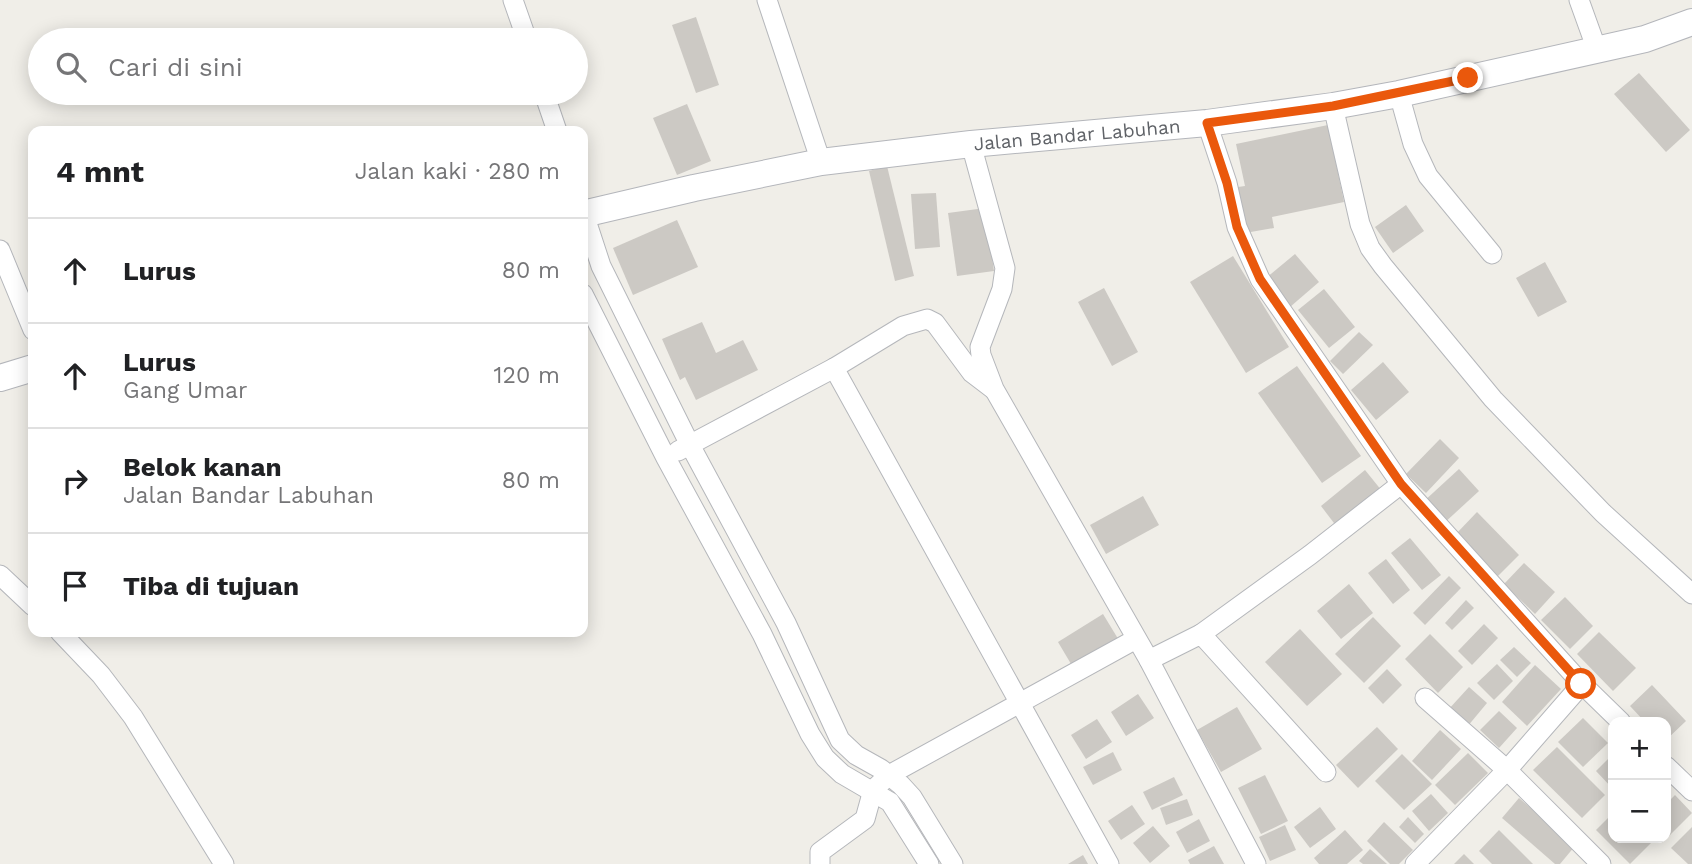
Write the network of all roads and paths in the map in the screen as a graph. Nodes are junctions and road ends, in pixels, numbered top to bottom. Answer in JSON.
{"nodes":[{"id":1,"x":513,"y":0,"type":"edge"},
{"id":2,"x":767,"y":0,"type":"edge"},
{"id":3,"x":1579,"y":0,"type":"edge"},
{"id":4,"x":1692,"y":22,"type":"edge"},
{"id":5,"x":523,"y":28,"type":"edge"},
{"id":6,"x":1597,"y":50,"type":"junction"},
{"id":7,"x":1399,"y":94,"type":"junction"},
{"id":8,"x":548,"y":105,"type":"edge"},
{"id":9,"x":1333,"y":106,"type":"junction"},
{"id":10,"x":1207,"y":123,"type":"junction"},
{"id":11,"x":555,"y":126,"type":"edge"},
{"id":12,"x":971,"y":144,"type":"junction"},
{"id":13,"x":821,"y":162,"type":"junction"},
{"id":14,"x":588,"y":212,"type":"edge"},
{"id":15,"x":588,"y":228,"type":"edge"},
{"id":16,"x":0,"y":250,"type":"edge"},
{"id":17,"x":1492,"y":254,"type":"dead end"},
{"id":18,"x":588,"y":304,"type":"edge"},
{"id":19,"x":28,"y":318,"type":"edge"},
{"id":20,"x":632,"y":326,"type":"junction"},
{"id":21,"x":606,"y":338,"type":"junction"},
{"id":22,"x":834,"y":368,"type":"junction"},
{"id":23,"x":28,"y":370,"type":"edge"},
{"id":24,"x":0,"y":378,"type":"edge"},
{"id":25,"x":994,"y":389,"type":"junction"},
{"id":26,"x":690,"y":445,"type":"junction"},
{"id":27,"x":666,"y":458,"type":"junction"},
{"id":28,"x":1401,"y":484,"type":"junction"},
{"id":29,"x":0,"y":575,"type":"edge"},
{"id":30,"x":1692,"y":594,"type":"edge"},
{"id":31,"x":28,"y":601,"type":"edge"},
{"id":32,"x":1202,"y":634,"type":"junction"},
{"id":33,"x":65,"y":637,"type":"edge"},
{"id":34,"x":1136,"y":639,"type":"junction"},
{"id":35,"x":1149,"y":660,"type":"junction"},
{"id":36,"x":1581,"y":684,"type":"junction"},
{"id":37,"x":1425,"y":698,"type":"dead end"},
{"id":38,"x":1022,"y":703,"type":"junction"},
{"id":39,"x":1616,"y":717,"type":"edge"},
{"id":40,"x":1507,"y":770,"type":"junction"},
{"id":41,"x":1671,"y":771,"type":"edge"},
{"id":42,"x":1326,"y":772,"type":"dead end"},
{"id":43,"x":889,"y":775,"type":"junction"},
{"id":44,"x":873,"y":790,"type":"junction"},
{"id":45,"x":1692,"y":791,"type":"edge"},
{"id":46,"x":912,"y":797,"type":"junction"},
{"id":47,"x":896,"y":810,"type":"junction"},
{"id":48,"x":224,"y":864,"type":"edge"},
{"id":49,"x":820,"y":864,"type":"edge"},
{"id":50,"x":929,"y":864,"type":"edge"},
{"id":51,"x":953,"y":864,"type":"edge"},
{"id":52,"x":1109,"y":864,"type":"edge"},
{"id":53,"x":1256,"y":864,"type":"edge"},
{"id":54,"x":1415,"y":864,"type":"edge"},
{"id":55,"x":1601,"y":864,"type":"edge"}],
"edges":[{"from":1,"to":5,"type":"street"},
{"from":2,"to":13,"type":"street"},
{"from":3,"to":6,"type":"street"},
{"from":4,"to":6,"type":"main road","name":"Jalan Bandar Labuhan"},
{"from":6,"to":7,"type":"main road","name":"Jalan Bandar Labuhan"},
{"from":7,"to":9,"type":"main road","name":"Jalan Bandar Labuhan"},
{"from":7,"to":17,"type":"street"},
{"from":8,"to":11,"type":"street"},
{"from":9,"to":10,"type":"main road","name":"Jalan Bandar Labuhan"},
{"from":9,"to":30,"type":"street"},
{"from":10,"to":12,"type":"main road","name":"Jalan Bandar Labuhan"},
{"from":10,"to":28,"type":"street"},
{"from":12,"to":13,"type":"main road","name":"Jalan Bandar Labuhan"},
{"from":12,"to":25,"type":"street"},
{"from":13,"to":14,"type":"main road","name":"Jalan Bandar Labuhan"},
{"from":15,"to":20,"type":"street"},
{"from":16,"to":19,"type":"street"},
{"from":18,"to":21,"type":"street"},
{"from":20,"to":21,"type":"street"},
{"from":20,"to":26,"type":"street"},
{"from":21,"to":27,"type":"street"},
{"from":22,"to":25,"type":"street"},
{"from":22,"to":26,"type":"street"},
{"from":22,"to":38,"type":"street"},
{"from":23,"to":24,"type":"main road"},
{"from":25,"to":34,"type":"street"},
{"from":26,"to":27,"type":"street"},
{"from":26,"to":43,"type":"street"},
{"from":27,"to":44,"type":"street"},
{"from":28,"to":32,"type":"street"},
{"from":28,"to":36,"type":"street"},
{"from":29,"to":31,"type":"street"},
{"from":32,"to":35,"type":"street"},
{"from":32,"to":42,"type":"street"},
{"from":33,"to":48,"type":"street"},
{"from":34,"to":35,"type":"street"},
{"from":34,"to":38,"type":"street"},
{"from":35,"to":53,"type":"street"},
{"from":36,"to":39,"type":"street"},
{"from":36,"to":40,"type":"street"},
{"from":37,"to":40,"type":"street"},
{"from":38,"to":43,"type":"street"},
{"from":38,"to":52,"type":"street"},
{"from":40,"to":54,"type":"street"},
{"from":40,"to":55,"type":"street"},
{"from":41,"to":45,"type":"street"},
{"from":43,"to":44,"type":"street"},
{"from":43,"to":46,"type":"street"},
{"from":44,"to":47,"type":"street"},
{"from":44,"to":49,"type":"street"},
{"from":46,"to":47,"type":"street"},
{"from":46,"to":51,"type":"street"},
{"from":47,"to":50,"type":"street"}]}
